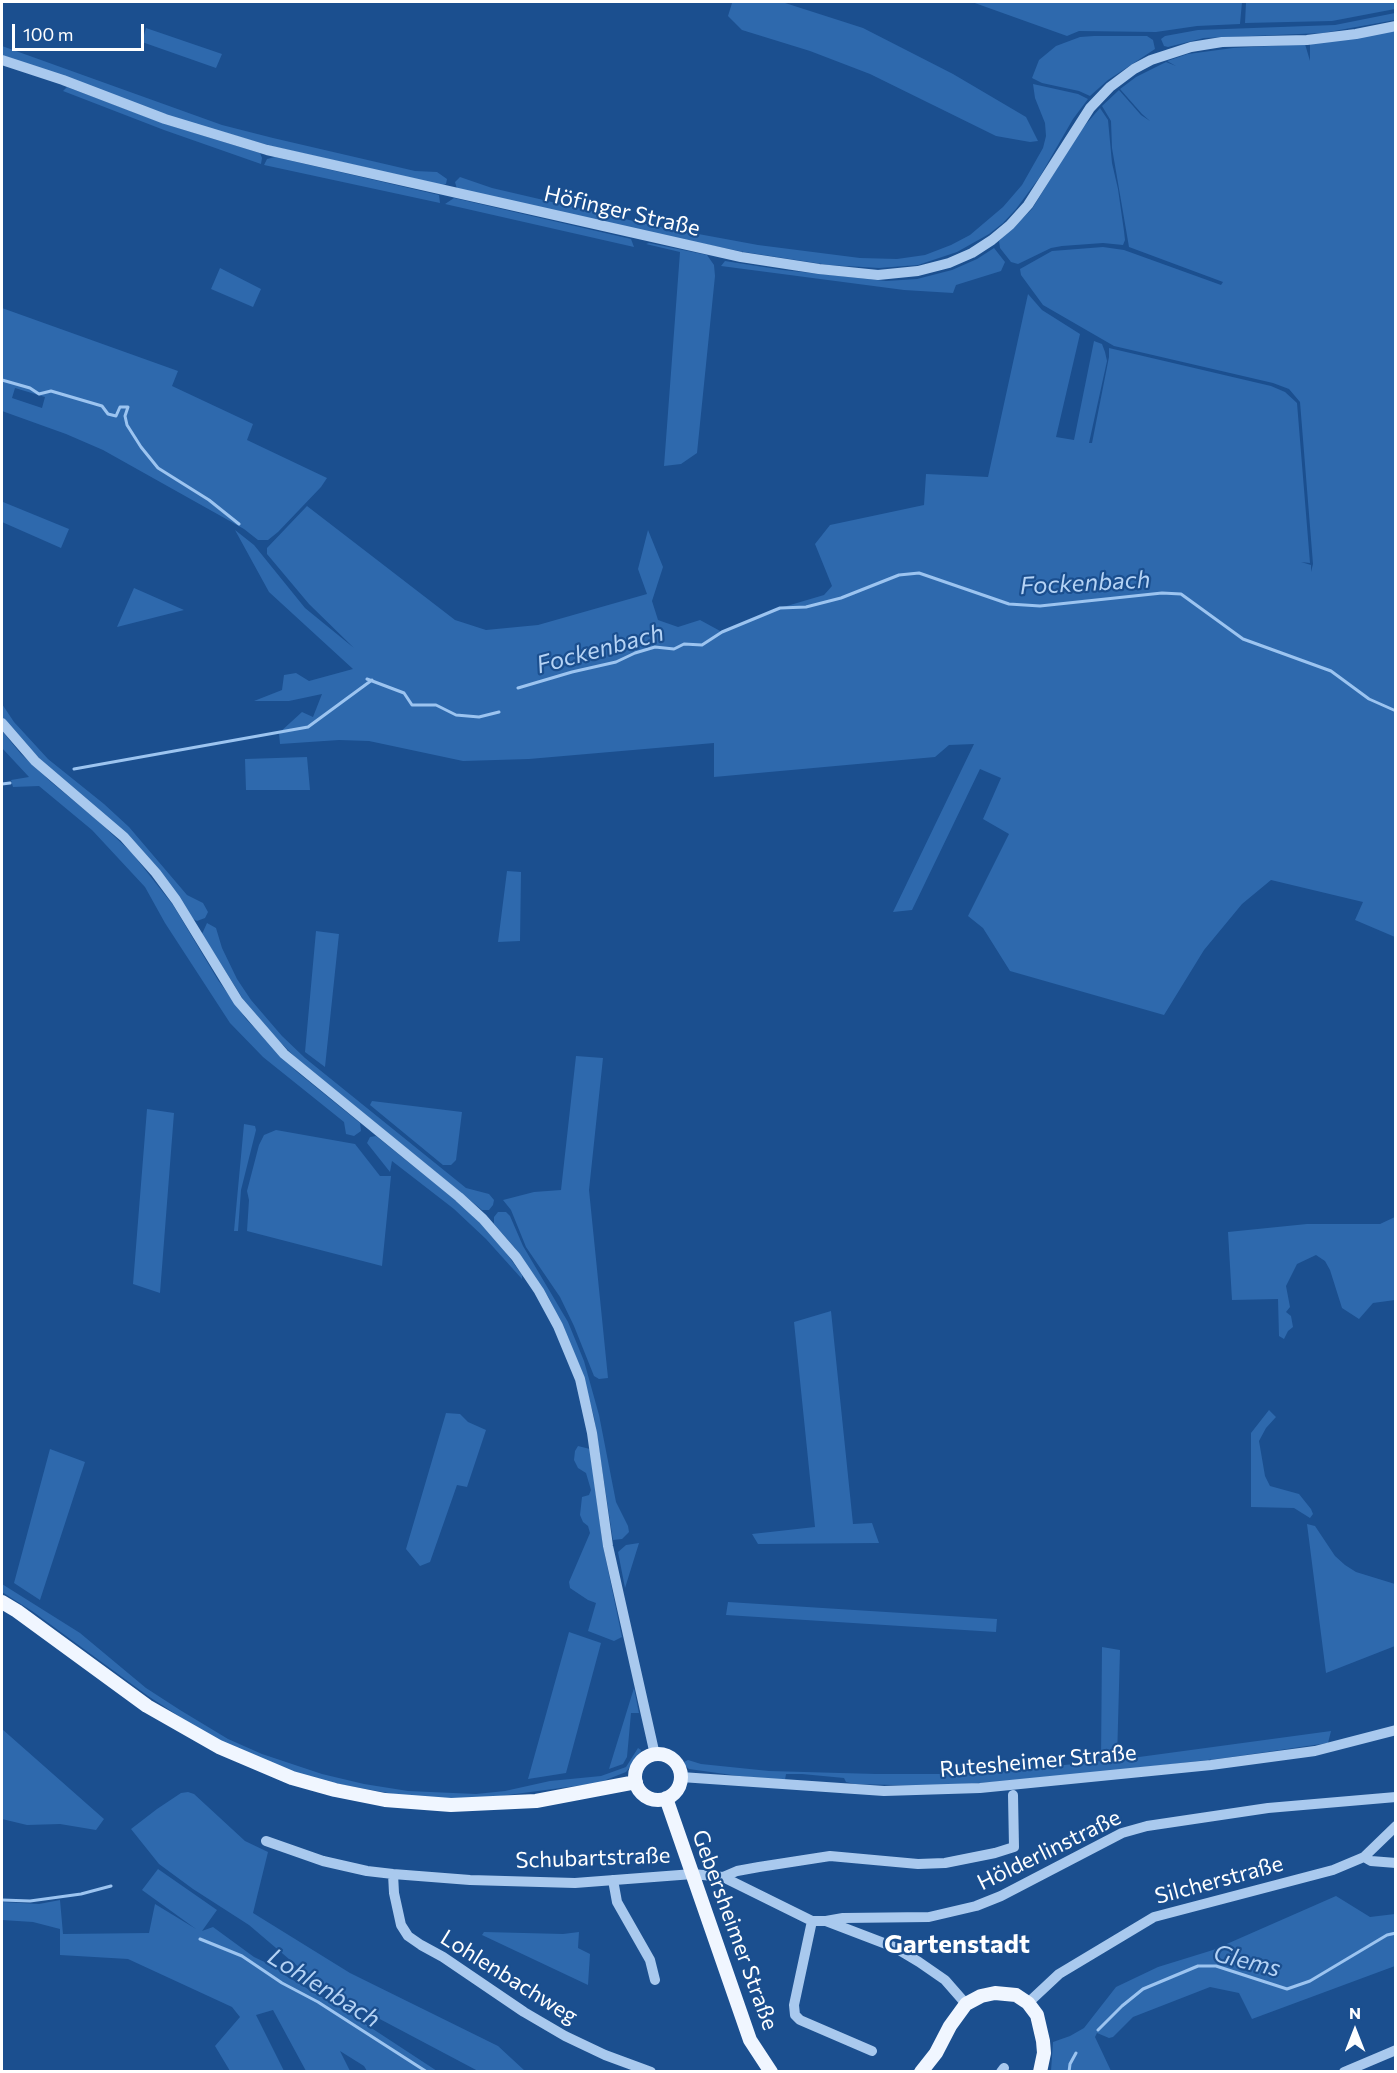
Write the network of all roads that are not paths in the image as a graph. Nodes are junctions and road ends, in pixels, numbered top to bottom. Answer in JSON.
{"nodes":[{"id":1,"x":1395,"y":26,"type":"edge"},
{"id":2,"x":2,"y":60,"type":"edge"},
{"id":3,"x":2,"y":723,"type":"edge"},
{"id":4,"x":2,"y":1602,"type":"edge"},
{"id":5,"x":1395,"y":1731,"type":"edge"},
{"id":6,"x":655,"y":1755,"type":"junction"},
{"id":7,"x":681,"y":1778,"type":"junction"},
{"id":8,"x":636,"y":1782,"type":"junction"},
{"id":9,"x":1013,"y":1795,"type":"dead end"},
{"id":10,"x":1395,"y":1797,"type":"edge"},
{"id":11,"x":666,"y":1798,"type":"junction"},
{"id":12,"x":1395,"y":1826,"type":"edge"},
{"id":13,"x":266,"y":1841,"type":"dead end"},
{"id":14,"x":1364,"y":1857,"type":"junction"},
{"id":15,"x":1395,"y":1863,"type":"edge"},
{"id":16,"x":393,"y":1874,"type":"junction"},
{"id":17,"x":693,"y":1874,"type":"junction"},
{"id":18,"x":723,"y":1877,"type":"junction"},
{"id":19,"x":613,"y":1880,"type":"junction"},
{"id":20,"x":812,"y":1920,"type":"junction"},
{"id":21,"x":826,"y":1921,"type":"junction"},
{"id":22,"x":655,"y":1980,"type":"dead end"},
{"id":23,"x":1028,"y":2003,"type":"junction"},
{"id":24,"x":966,"y":2004,"type":"junction"},
{"id":25,"x":1395,"y":2050,"type":"edge"},
{"id":26,"x":872,"y":2051,"type":"dead end"},
{"id":27,"x":651,"y":2072,"type":"edge"},
{"id":28,"x":771,"y":2072,"type":"edge"},
{"id":29,"x":921,"y":2072,"type":"edge"},
{"id":30,"x":1040,"y":2072,"type":"edge"},
{"id":31,"x":1344,"y":2072,"type":"edge"}],
"edges":[{"from":1,"to":2,"type":"street","name":"Höfinger Straße"},
{"from":3,"to":6,"type":"street"},
{"from":4,"to":8,"type":"main road"},
{"from":5,"to":7,"type":"street","name":"Rutesheimer Straße"},
{"from":6,"to":7,"type":"main road"},
{"from":6,"to":8,"type":"main road"},
{"from":7,"to":11,"type":"main road"},
{"from":8,"to":11,"type":"main road"},
{"from":9,"to":18,"type":"street","name":"Schubartstraße"},
{"from":10,"to":21,"type":"street","name":"Hölderlinstraße"},
{"from":11,"to":17,"type":"main road","name":"Gebersheimer Straße"},
{"from":12,"to":14,"type":"street","name":"Silcherstraße"},
{"from":13,"to":16,"type":"street","name":"Schubartstraße"},
{"from":14,"to":15,"type":"street"},
{"from":14,"to":23,"type":"street","name":"Silcherstraße"},
{"from":16,"to":19,"type":"street","name":"Schubartstraße"},
{"from":16,"to":27,"type":"street","name":"Lohlenbachweg"},
{"from":17,"to":18,"type":"street","name":"Schubartstraße"},
{"from":17,"to":19,"type":"street","name":"Schubartstraße"},
{"from":17,"to":28,"type":"main road","name":"Gebersheimer Straße"},
{"from":18,"to":20,"type":"street"},
{"from":19,"to":22,"type":"street"},
{"from":20,"to":21,"type":"street"},
{"from":20,"to":26,"type":"street"},
{"from":21,"to":24,"type":"street"},
{"from":23,"to":24,"type":"main road"},
{"from":23,"to":30,"type":"main road"},
{"from":24,"to":29,"type":"main road"},
{"from":25,"to":31,"type":"street"}]}
